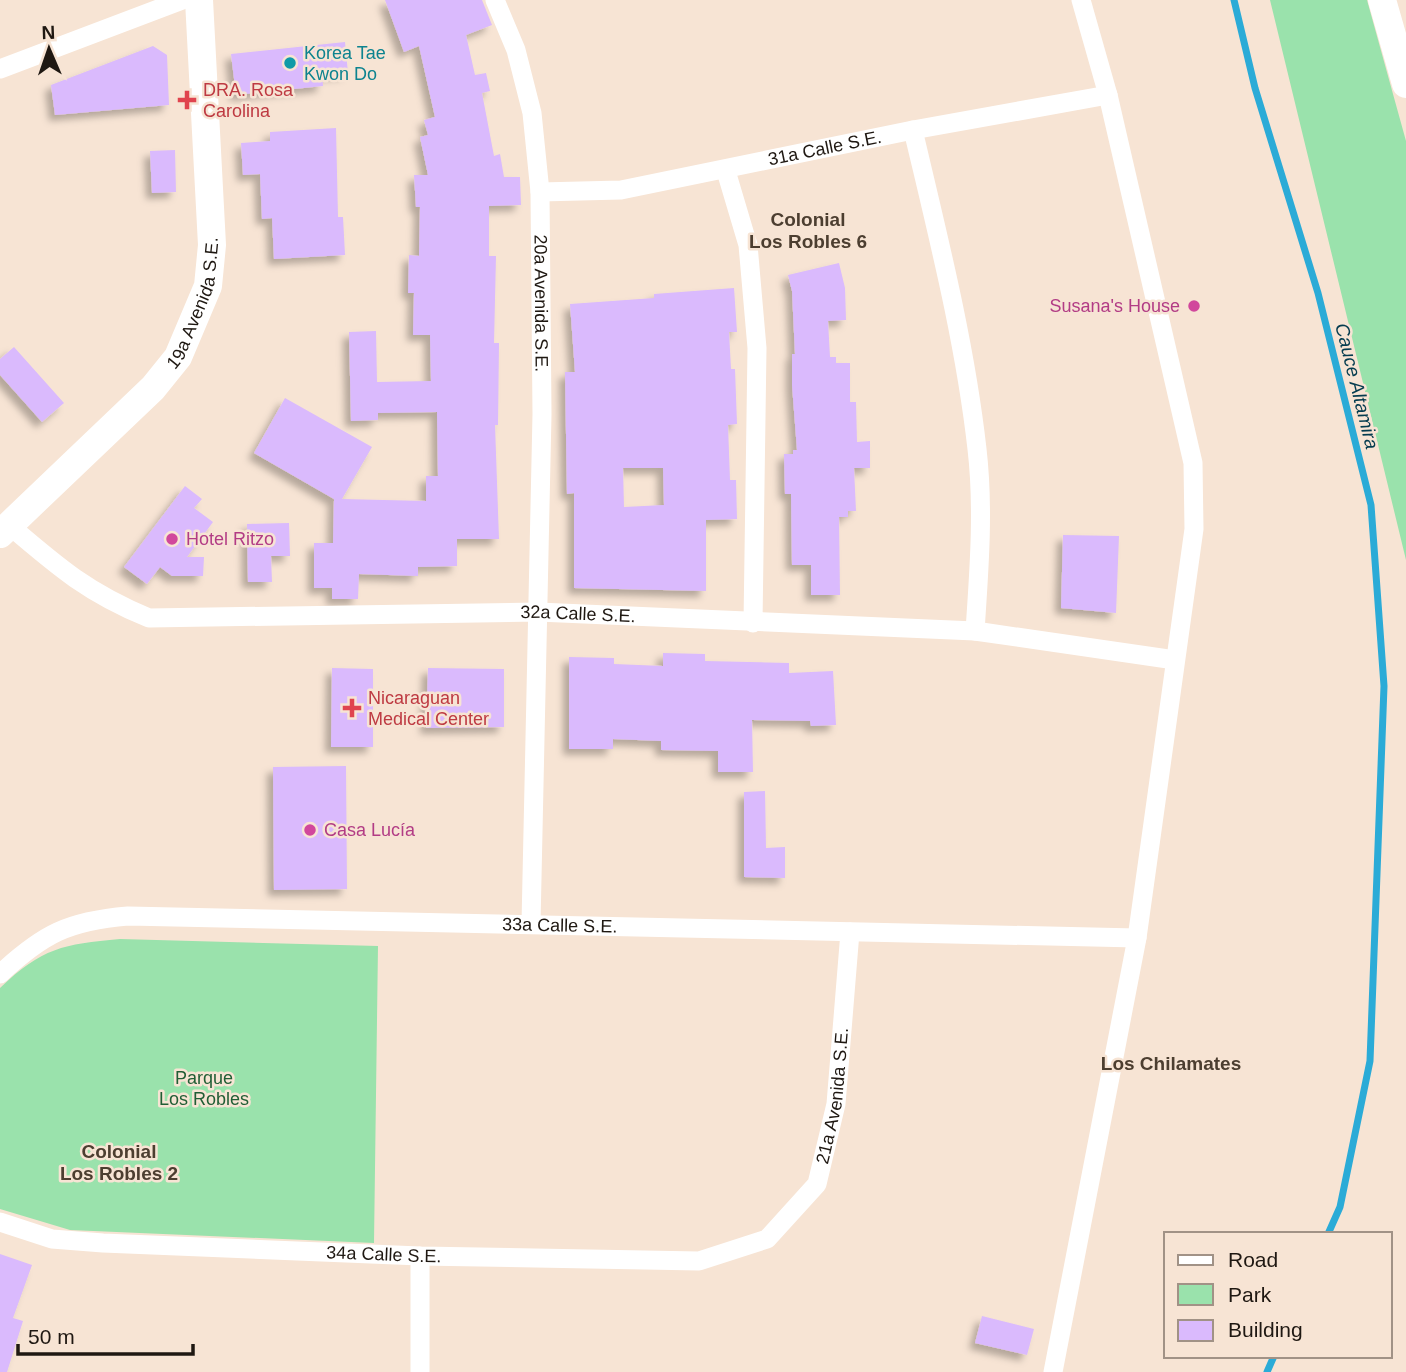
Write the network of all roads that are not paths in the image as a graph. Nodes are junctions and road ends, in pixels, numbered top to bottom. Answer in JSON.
{"nodes":[{"id":1,"x":181,"y":0,"type":"edge"},
{"id":2,"x":199,"y":0,"type":"edge"},
{"id":3,"x":495,"y":0,"type":"edge"},
{"id":4,"x":1081,"y":0,"type":"edge"},
{"id":5,"x":1382,"y":0,"type":"edge"},
{"id":6,"x":0,"y":69,"type":"edge"},
{"id":7,"x":1406,"y":84,"type":"edge"},
{"id":8,"x":1108,"y":95,"type":"junction"},
{"id":9,"x":913,"y":130,"type":"junction"},
{"id":10,"x":726,"y":171,"type":"junction"},
{"id":11,"x":540,"y":192,"type":"junction"},
{"id":12,"x":5,"y":529,"type":"edge"},
{"id":13,"x":538,"y":612,"type":"junction"},
{"id":14,"x":753,"y":623,"type":"junction"},
{"id":15,"x":975,"y":631,"type":"junction"},
{"id":16,"x":1175,"y":660,"type":"junction"},
{"id":17,"x":531,"y":924,"type":"junction"},
{"id":18,"x":850,"y":932,"type":"junction"},
{"id":19,"x":1137,"y":938,"type":"junction"},
{"id":20,"x":0,"y":974,"type":"edge"},
{"id":21,"x":0,"y":1222,"type":"edge"},
{"id":22,"x":767,"y":1238,"type":"joint"},
{"id":23,"x":420,"y":1256,"type":"junction"},
{"id":24,"x":420,"y":1372,"type":"edge"},
{"id":25,"x":1053,"y":1372,"type":"edge"}],
"edges":[{"from":1,"to":6,"type":"street"},
{"from":2,"to":12,"type":"street","name":"19a Avenida S.E."},
{"from":3,"to":11,"type":"street","name":"20a Avenida S.E."},
{"from":4,"to":8,"type":"street"},
{"from":5,"to":7,"type":"street"},
{"from":8,"to":9,"type":"street","name":"31a Calle S.E."},
{"from":8,"to":16,"type":"street"},
{"from":9,"to":10,"type":"street","name":"31a Calle S.E."},
{"from":9,"to":15,"type":"street"},
{"from":10,"to":11,"type":"street","name":"31a Calle S.E."},
{"from":10,"to":14,"type":"street"},
{"from":11,"to":13,"type":"street","name":"20a Avenida S.E."},
{"from":12,"to":13,"type":"street","name":"32a Calle S.E."},
{"from":13,"to":14,"type":"street","name":"32a Calle S.E."},
{"from":13,"to":17,"type":"street","name":"20a Avenida S.E."},
{"from":14,"to":15,"type":"street","name":"32a Calle S.E."},
{"from":15,"to":16,"type":"street","name":"32a Calle S.E."},
{"from":16,"to":19,"type":"street"},
{"from":17,"to":18,"type":"street","name":"33a Calle S.E."},
{"from":17,"to":20,"type":"street","name":"33a Calle S.E."},
{"from":18,"to":19,"type":"street","name":"33a Calle S.E."},
{"from":18,"to":22,"type":"street","name":"21a Avenida S.E."},
{"from":19,"to":25,"type":"street"},
{"from":21,"to":23,"type":"street","name":"34a Calle S.E."},
{"from":22,"to":23,"type":"street","name":"34a Calle S.E."},
{"from":23,"to":24,"type":"street"}]}
